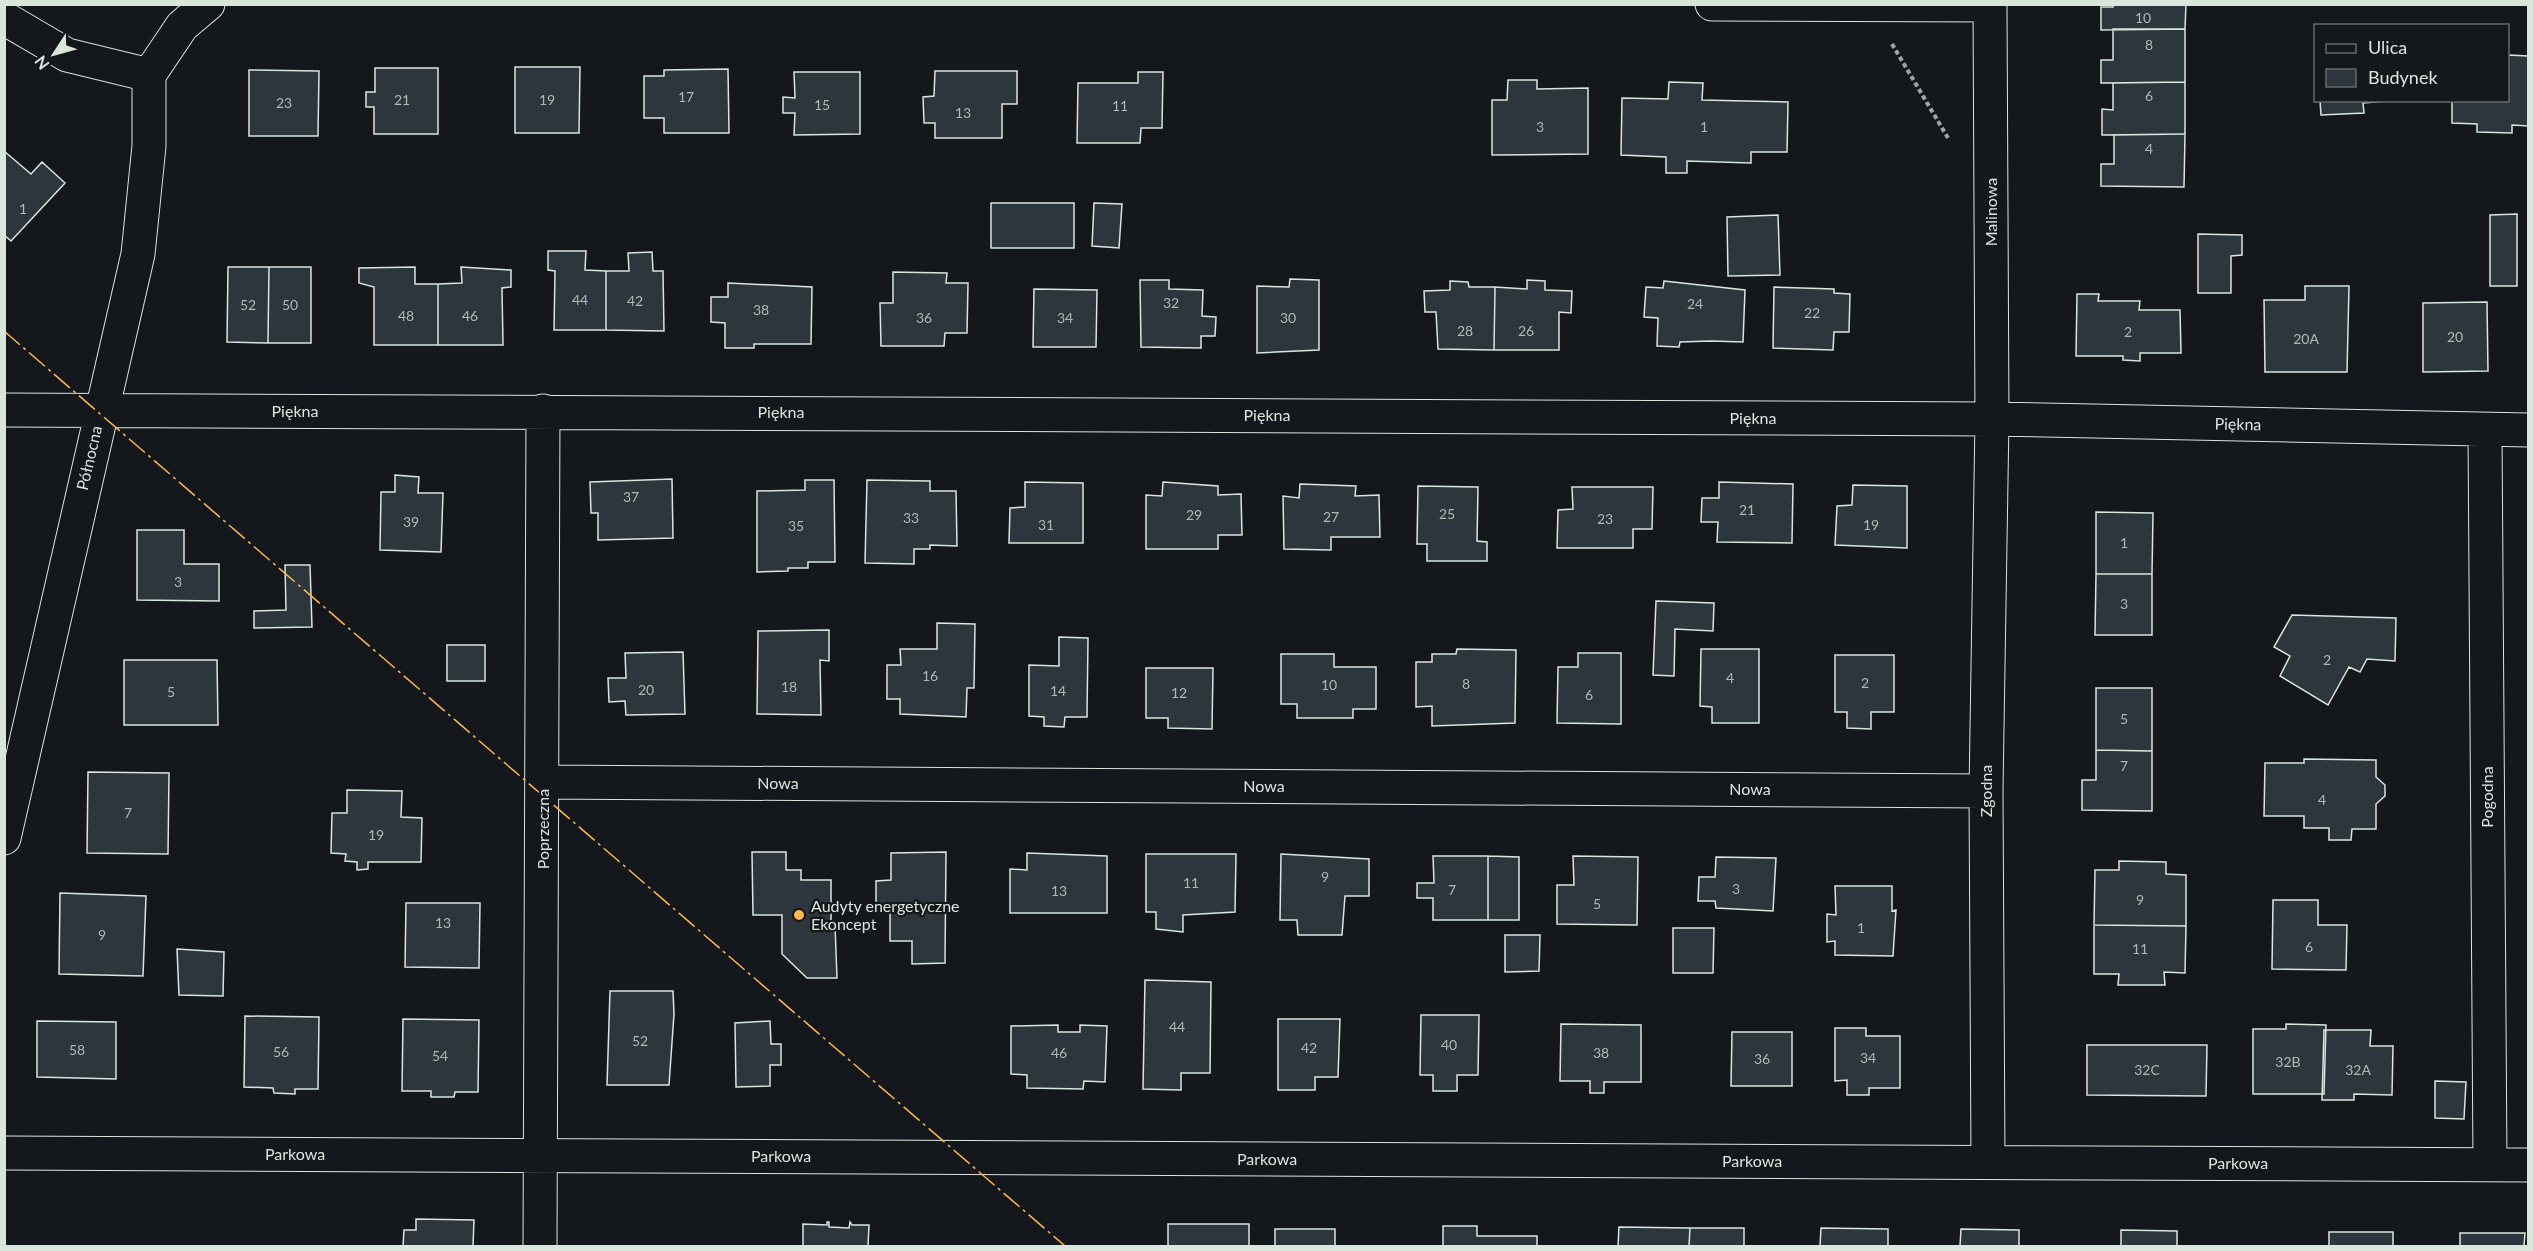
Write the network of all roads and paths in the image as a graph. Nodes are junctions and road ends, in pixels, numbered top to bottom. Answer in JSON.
{"nodes":[{"id":1,"x":208,"y":4,"type":"edge"},
{"id":2,"x":1712,"y":4,"type":"edge"},
{"id":3,"x":1869,"y":5,"type":"edge"},
{"id":4,"x":1990,"y":5,"type":"edge"},
{"id":5,"x":4,"y":18,"type":"edge"},
{"id":6,"x":149,"y":75,"type":"junction"},
{"id":7,"x":1954,"y":148,"type":"dead end"},
{"id":8,"x":4,"y":410,"type":"edge"},
{"id":9,"x":543,"y":411,"type":"junction"},
{"id":10,"x":100,"y":412,"type":"junction"},
{"id":11,"x":1992,"y":419,"type":"junction"},
{"id":12,"x":2485,"y":430,"type":"junction"},
{"id":13,"x":2529,"y":430,"type":"edge"},
{"id":14,"x":543,"y":782,"type":"junction"},
{"id":15,"x":1986,"y":791,"type":"junction"},
{"id":16,"x":4,"y":838,"type":"edge"},
{"id":17,"x":4,"y":1153,"type":"edge"},
{"id":18,"x":541,"y":1154,"type":"junction"},
{"id":19,"x":1989,"y":1162,"type":"junction"},
{"id":20,"x":2490,"y":1164,"type":"junction"},
{"id":21,"x":2529,"y":1165,"type":"edge"},
{"id":22,"x":540,"y":1246,"type":"edge"}],
"edges":[{"from":1,"to":6,"type":"street"},
{"from":2,"to":3,"type":"street","name":"Malinowa"},
{"from":3,"to":4,"type":"street","name":"Malinowa"},
{"from":3,"to":7,"type":"path"},
{"from":4,"to":11,"type":"street","name":"Malinowa"},
{"from":5,"to":6,"type":"street"},
{"from":6,"to":10,"type":"street","name":"Północna"},
{"from":8,"to":10,"type":"street","name":"Piękna"},
{"from":9,"to":10,"type":"street","name":"Piękna"},
{"from":9,"to":11,"type":"street","name":"Piękna"},
{"from":9,"to":14,"type":"street","name":"Poprzeczna"},
{"from":10,"to":16,"type":"street","name":"Północna"},
{"from":11,"to":12,"type":"street","name":"Piękna"},
{"from":11,"to":15,"type":"street","name":"Zgodna"},
{"from":12,"to":13,"type":"street","name":"Piękna"},
{"from":12,"to":20,"type":"street","name":"Pogodna"},
{"from":14,"to":15,"type":"street","name":"Nowa"},
{"from":14,"to":18,"type":"street","name":"Poprzeczna"},
{"from":15,"to":19,"type":"street","name":"Zgodna"},
{"from":17,"to":18,"type":"street","name":"Parkowa"},
{"from":18,"to":19,"type":"street","name":"Parkowa"},
{"from":18,"to":22,"type":"street","name":"Poprzeczna"},
{"from":19,"to":20,"type":"street","name":"Parkowa"},
{"from":20,"to":21,"type":"street","name":"Parkowa"}]}
